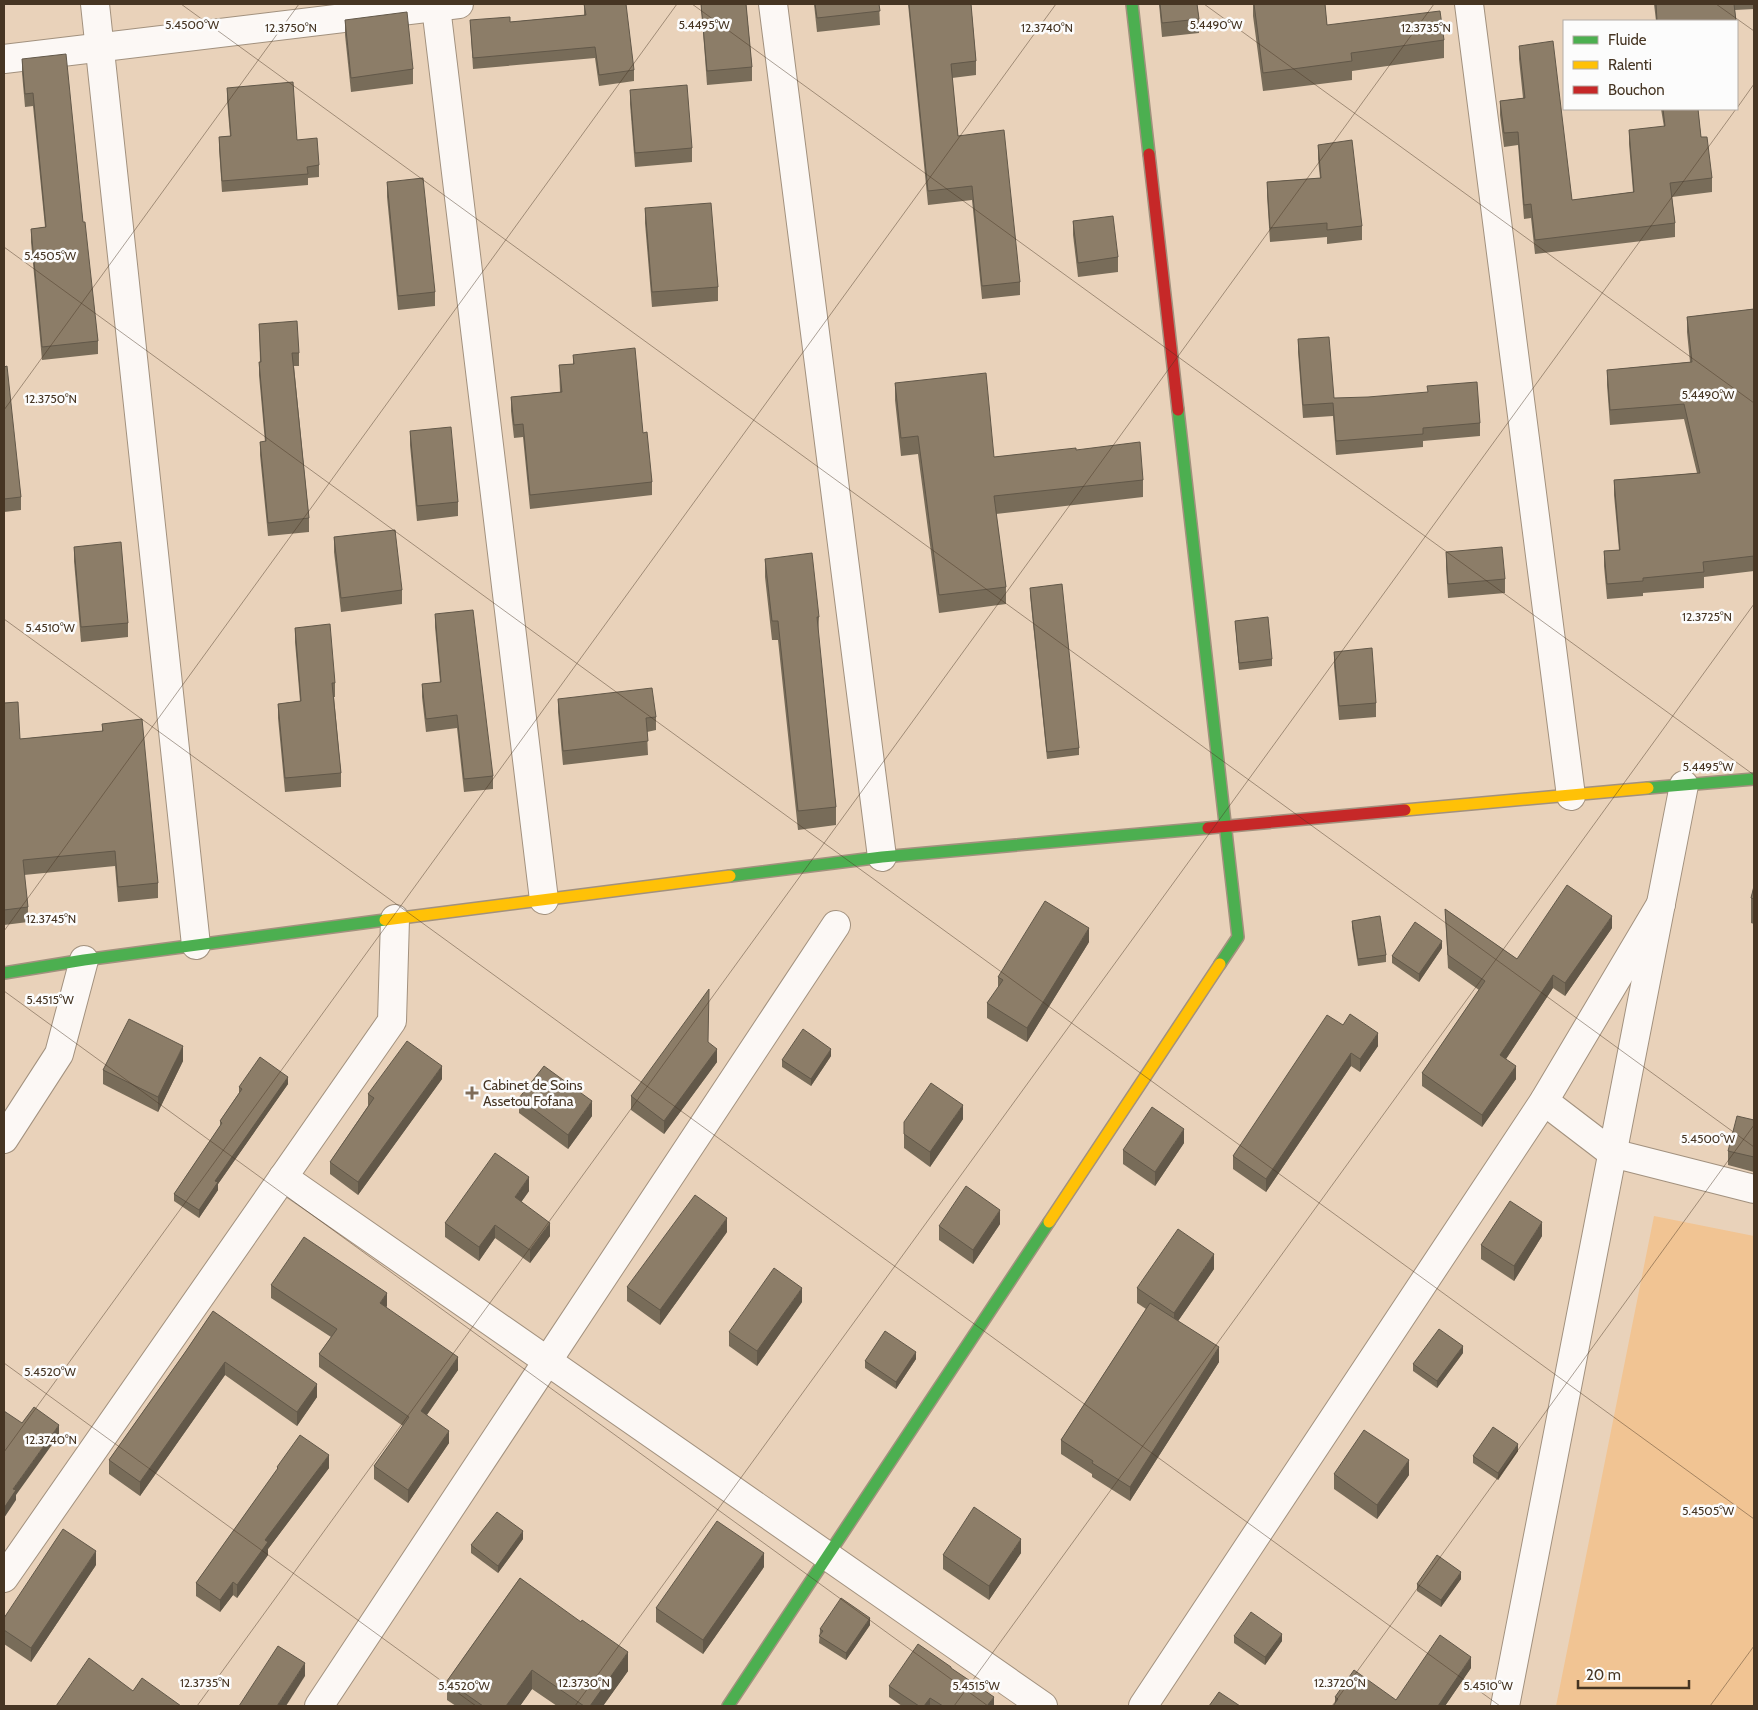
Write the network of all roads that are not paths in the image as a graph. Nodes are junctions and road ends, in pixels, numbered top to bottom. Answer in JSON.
{"nodes":[{"id":1,"x":95,"y":4,"type":"edge"},
{"id":2,"x":773,"y":4,"type":"edge"},
{"id":3,"x":1132,"y":4,"type":"edge"},
{"id":4,"x":1469,"y":4,"type":"edge"},
{"id":5,"x":448,"y":5,"type":"edge"},
{"id":6,"x":100,"y":47,"type":"junction"},
{"id":7,"x":4,"y":59,"type":"edge"},
{"id":8,"x":1754,"y":779,"type":"edge"},
{"id":9,"x":1684,"y":785,"type":"junction"},
{"id":10,"x":1572,"y":796,"type":"junction"},
{"id":11,"x":1225,"y":827,"type":"junction"},
{"id":12,"x":882,"y":857,"type":"junction"},
{"id":13,"x":544,"y":900,"type":"junction"},
{"id":14,"x":1661,"y":904,"type":"junction"},
{"id":15,"x":395,"y":919,"type":"junction"},
{"id":16,"x":836,"y":925,"type":"dead end"},
{"id":17,"x":196,"y":945,"type":"junction"},
{"id":18,"x":84,"y":960,"type":"junction"},
{"id":19,"x":4,"y":973,"type":"edge"},
{"id":20,"x":1544,"y":1101,"type":"junction"},
{"id":21,"x":4,"y":1139,"type":"edge"},
{"id":22,"x":1612,"y":1153,"type":"junction"},
{"id":23,"x":283,"y":1177,"type":"junction"},
{"id":24,"x":1754,"y":1189,"type":"edge"},
{"id":25,"x":548,"y":1362,"type":"junction"},
{"id":26,"x":827,"y":1556,"type":"junction"},
{"id":27,"x":4,"y":1578,"type":"edge"},
{"id":28,"x":319,"y":1706,"type":"edge"},
{"id":29,"x":728,"y":1706,"type":"edge"},
{"id":30,"x":1042,"y":1706,"type":"edge"},
{"id":31,"x":1143,"y":1706,"type":"edge"},
{"id":32,"x":1505,"y":1706,"type":"edge"}],
"edges":[{"from":1,"to":6,"type":"street"},
{"from":2,"to":12,"type":"street"},
{"from":3,"to":11,"type":"street"},
{"from":4,"to":10,"type":"street"},
{"from":5,"to":6,"type":"street"},
{"from":5,"to":13,"type":"street"},
{"from":6,"to":7,"type":"street"},
{"from":6,"to":17,"type":"street"},
{"from":8,"to":9,"type":"street"},
{"from":9,"to":10,"type":"street"},
{"from":9,"to":14,"type":"street"},
{"from":10,"to":11,"type":"street"},
{"from":11,"to":12,"type":"street"},
{"from":11,"to":26,"type":"street"},
{"from":12,"to":13,"type":"street"},
{"from":13,"to":15,"type":"street"},
{"from":14,"to":20,"type":"street"},
{"from":14,"to":22,"type":"street"},
{"from":15,"to":17,"type":"street"},
{"from":15,"to":23,"type":"street"},
{"from":16,"to":25,"type":"street"},
{"from":17,"to":18,"type":"street"},
{"from":18,"to":19,"type":"street"},
{"from":18,"to":21,"type":"street"},
{"from":20,"to":22,"type":"street"},
{"from":20,"to":31,"type":"street"},
{"from":22,"to":24,"type":"street"},
{"from":22,"to":32,"type":"street"},
{"from":23,"to":25,"type":"street"},
{"from":23,"to":27,"type":"street"},
{"from":25,"to":26,"type":"street"},
{"from":25,"to":28,"type":"street"},
{"from":26,"to":29,"type":"street"},
{"from":26,"to":30,"type":"street"}]}
